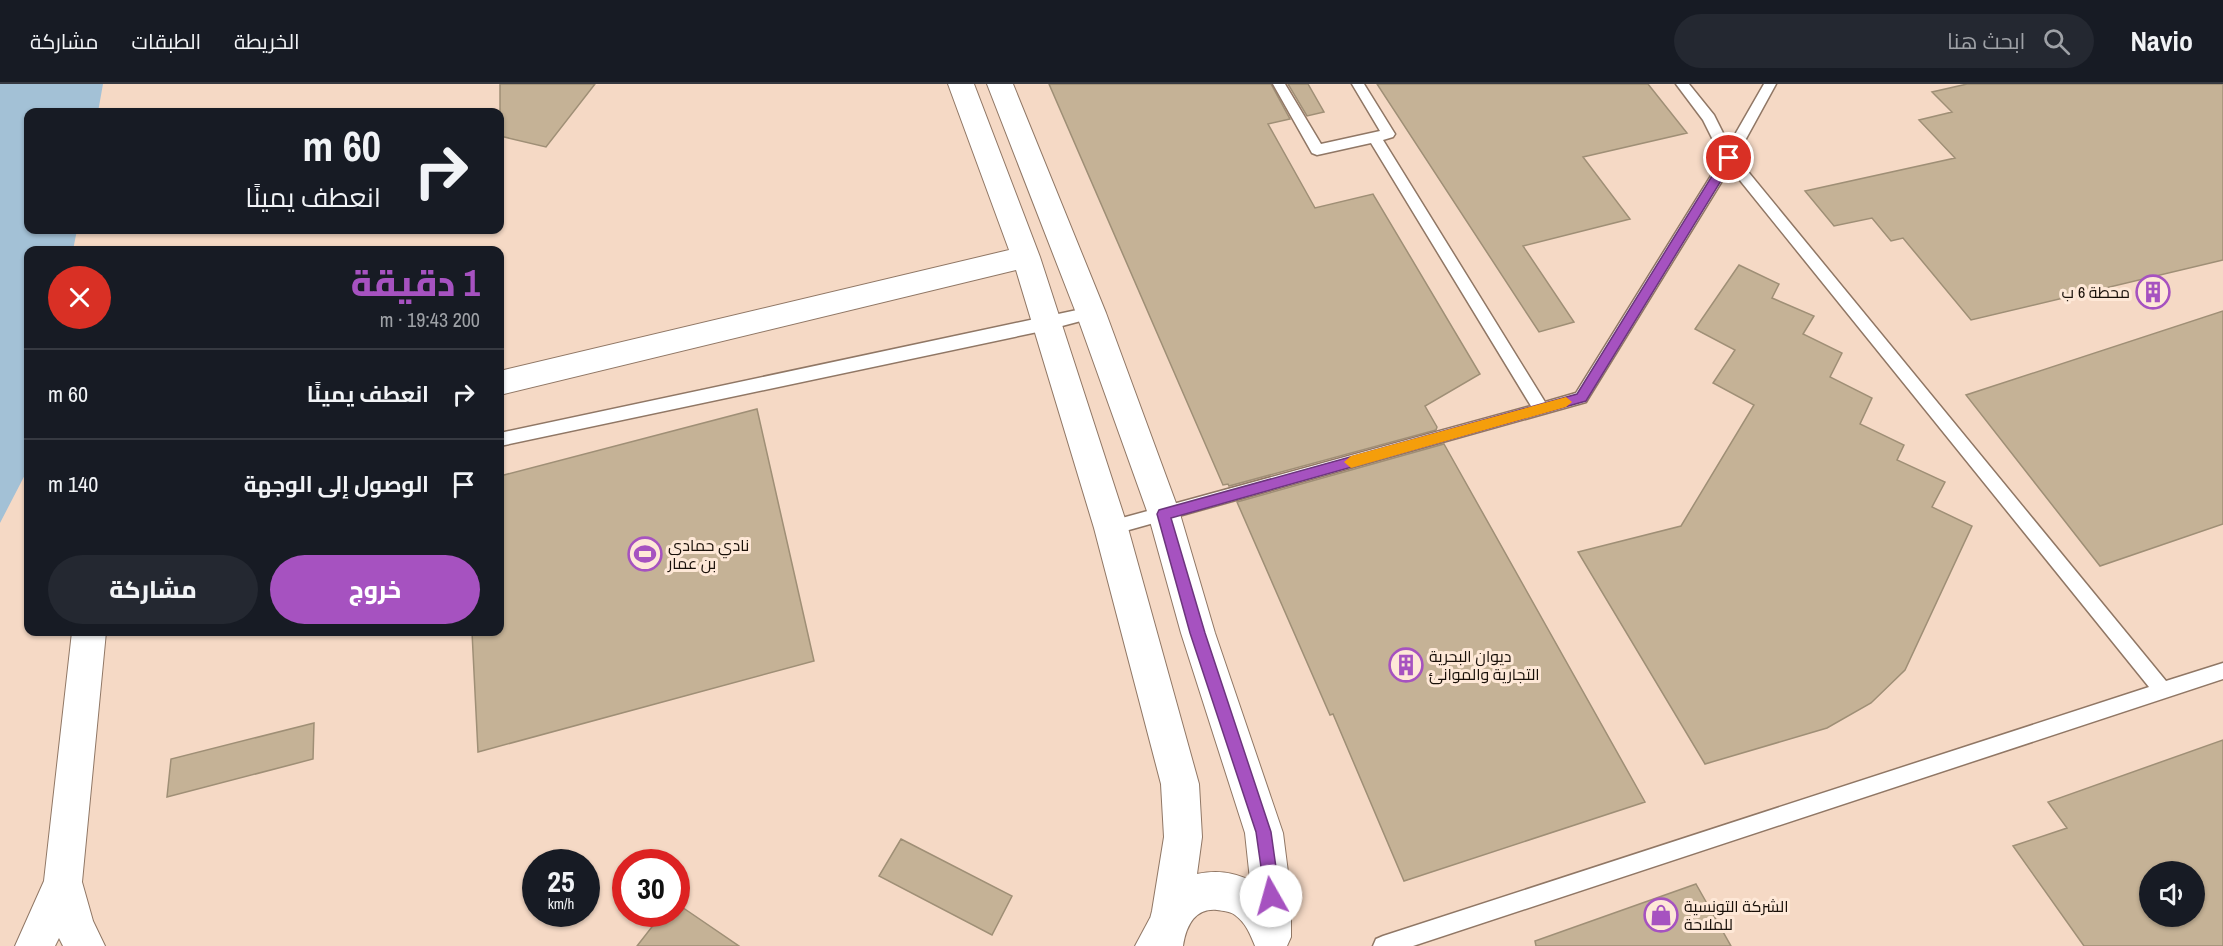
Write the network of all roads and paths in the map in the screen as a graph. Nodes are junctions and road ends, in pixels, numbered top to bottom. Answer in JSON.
{"nodes":[{"id":1,"x":962,"y":84,"type":"edge"},
{"id":2,"x":1000,"y":84,"type":"edge"},
{"id":3,"x":1279,"y":84,"type":"edge"},
{"id":4,"x":1358,"y":84,"type":"edge"},
{"id":5,"x":1682,"y":84,"type":"edge"},
{"id":6,"x":1770,"y":84,"type":"edge"},
{"id":7,"x":1374,"y":137,"type":"junction"},
{"id":8,"x":1729,"y":158,"type":"junction"},
{"id":9,"x":1026,"y":257,"type":"junction"},
{"id":10,"x":1091,"y":313,"type":"junction"},
{"id":11,"x":1047,"y":324,"type":"junction"},
{"id":12,"x":504,"y":382,"type":"edge"},
{"id":13,"x":1540,"y":409,"type":"junction"},
{"id":14,"x":504,"y":439,"type":"edge"},
{"id":15,"x":1164,"y":514,"type":"junction"},
{"id":16,"x":1111,"y":528,"type":"junction"},
{"id":17,"x":89,"y":636,"type":"edge"},
{"id":18,"x":2223,"y":671,"type":"edge"},
{"id":19,"x":2163,"y":691,"type":"junction"},
{"id":20,"x":63,"y":882,"type":"junction"},
{"id":21,"x":1164,"y":934,"type":"edge"},
{"id":22,"x":1273,"y":942,"type":"edge"},
{"id":23,"x":35,"y":946,"type":"edge"},
{"id":24,"x":85,"y":946,"type":"edge"},
{"id":25,"x":1383,"y":946,"type":"edge"}],
"edges":[{"from":1,"to":9,"type":"street"},
{"from":2,"to":10,"type":"street"},
{"from":3,"to":7,"type":"lane"},
{"from":4,"to":7,"type":"lane"},
{"from":5,"to":8,"type":"lane"},
{"from":6,"to":8,"type":"lane"},
{"from":7,"to":13,"type":"lane"},
{"from":8,"to":13,"type":"lane"},
{"from":8,"to":19,"type":"lane"},
{"from":9,"to":11,"type":"street"},
{"from":9,"to":12,"type":"street"},
{"from":10,"to":11,"type":"lane"},
{"from":10,"to":15,"type":"street"},
{"from":11,"to":14,"type":"lane"},
{"from":11,"to":16,"type":"street"},
{"from":13,"to":15,"type":"lane"},
{"from":15,"to":16,"type":"lane"},
{"from":15,"to":22,"type":"street"},
{"from":16,"to":21,"type":"street"},
{"from":17,"to":20,"type":"street"},
{"from":18,"to":19,"type":"lane"},
{"from":19,"to":25,"type":"lane"},
{"from":20,"to":23,"type":"street"},
{"from":20,"to":24,"type":"street"},
{"from":21,"to":22,"type":"street"}]}
